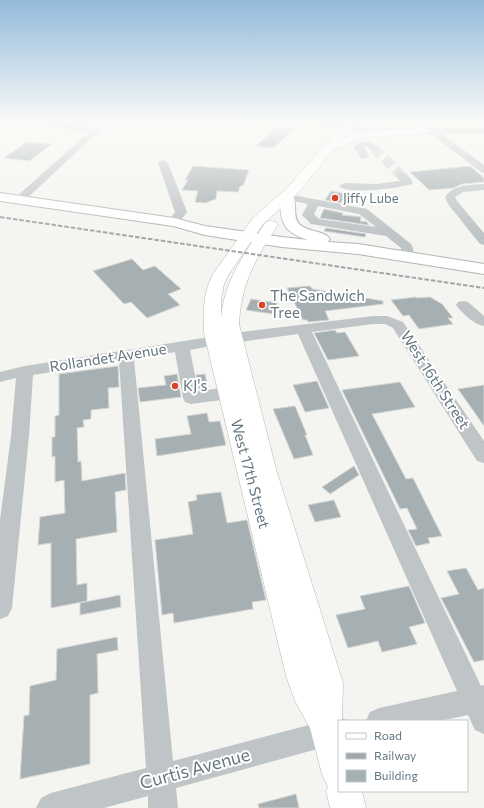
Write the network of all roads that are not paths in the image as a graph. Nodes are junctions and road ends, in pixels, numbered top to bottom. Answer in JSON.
{"nodes":[{"id":1,"x":63,"y":160,"type":"edge"},
{"id":2,"x":319,"y":160,"type":"edge"},
{"id":3,"x":470,"y":160,"type":"edge"},
{"id":4,"x":163,"y":163,"type":"dead end"},
{"id":5,"x":484,"y":170,"type":"edge"},
{"id":6,"x":400,"y":174,"type":"dead end"},
{"id":7,"x":344,"y":186,"type":"dead end"},
{"id":8,"x":484,"y":187,"type":"edge"},
{"id":9,"x":0,"y":197,"type":"edge"},
{"id":10,"x":287,"y":197,"type":"junction"},
{"id":11,"x":19,"y":200,"type":"junction"},
{"id":12,"x":313,"y":205,"type":"junction"},
{"id":13,"x":174,"y":222,"type":"junction"},
{"id":14,"x":386,"y":230,"type":"junction"},
{"id":15,"x":257,"y":234,"type":"junction"},
{"id":16,"x":484,"y":240,"type":"edge"},
{"id":17,"x":358,"y":249,"type":"junction"},
{"id":18,"x":407,"y":256,"type":"junction"},
{"id":19,"x":484,"y":269,"type":"edge"},
{"id":20,"x":463,"y":305,"type":"dead end"},
{"id":21,"x":484,"y":322,"type":"edge"},
{"id":22,"x":398,"y":325,"type":"joint"},
{"id":23,"x":303,"y":329,"type":"junction"},
{"id":24,"x":224,"y":340,"type":"junction"},
{"id":25,"x":182,"y":347,"type":"junction"},
{"id":26,"x":126,"y":355,"type":"junction"},
{"id":27,"x":25,"y":371,"type":"junction"},
{"id":28,"x":0,"y":377,"type":"edge"},
{"id":29,"x":229,"y":393,"type":"junction"},
{"id":30,"x":484,"y":456,"type":"edge"},
{"id":31,"x":0,"y":608,"type":"edge"},
{"id":32,"x":481,"y":706,"type":"edge"},
{"id":33,"x":386,"y":720,"type":"edge"},
{"id":34,"x":330,"y":728,"type":"edge"},
{"id":35,"x":338,"y":769,"type":"edge"},
{"id":36,"x":160,"y":778,"type":"junction"},
{"id":37,"x":344,"y":792,"type":"edge"},
{"id":38,"x":51,"y":808,"type":"edge"},
{"id":39,"x":163,"y":808,"type":"edge"},
{"id":40,"x":348,"y":808,"type":"edge"}],
"edges":[{"from":1,"to":11,"type":"street"},
{"from":2,"to":10,"type":"main road"},
{"from":3,"to":5,"type":"street"},
{"from":4,"to":13,"type":"street"},
{"from":6,"to":7,"type":"street"},
{"from":8,"to":16,"type":"street"},
{"from":9,"to":11,"type":"highway"},
{"from":10,"to":12,"type":"street"},
{"from":10,"to":15,"type":"main road"},
{"from":10,"to":17,"type":"highway"},
{"from":11,"to":13,"type":"highway"},
{"from":12,"to":14,"type":"street"},
{"from":12,"to":14,"type":"street"},
{"from":13,"to":15,"type":"highway"},
{"from":14,"to":18,"type":"street"},
{"from":15,"to":17,"type":"highway"},
{"from":15,"to":24,"type":"main road","name":"West 17th Street"},
{"from":15,"to":24,"type":"main road","name":"West 17th Street"},
{"from":17,"to":18,"type":"highway"},
{"from":18,"to":19,"type":"highway"},
{"from":20,"to":21,"type":"street"},
{"from":22,"to":23,"type":"street","name":"Rollandet Avenue"},
{"from":22,"to":30,"type":"street","name":"West 16th Street"},
{"from":23,"to":24,"type":"street","name":"Rollandet Avenue"},
{"from":23,"to":32,"type":"street"},
{"from":24,"to":25,"type":"street","name":"Rollandet Avenue"},
{"from":24,"to":29,"type":"main road","name":"West 17th Street"},
{"from":24,"to":34,"type":"main road","name":"West 17th Street"},
{"from":25,"to":26,"type":"street","name":"Rollandet Avenue"},
{"from":25,"to":29,"type":"street"},
{"from":26,"to":27,"type":"street","name":"Rollandet Avenue"},
{"from":26,"to":36,"type":"street"},
{"from":27,"to":28,"type":"street","name":"Rollandet Avenue"},
{"from":27,"to":31,"type":"street"},
{"from":29,"to":34,"type":"main road","name":"West 17th Street"},
{"from":32,"to":33,"type":"street"},
{"from":34,"to":35,"type":"main road","name":"West 17th Street"},
{"from":34,"to":36,"type":"street","name":"Curtis Avenue"},
{"from":36,"to":38,"type":"street","name":"Curtis Avenue"},
{"from":36,"to":39,"type":"street"},
{"from":37,"to":40,"type":"main road"}]}
